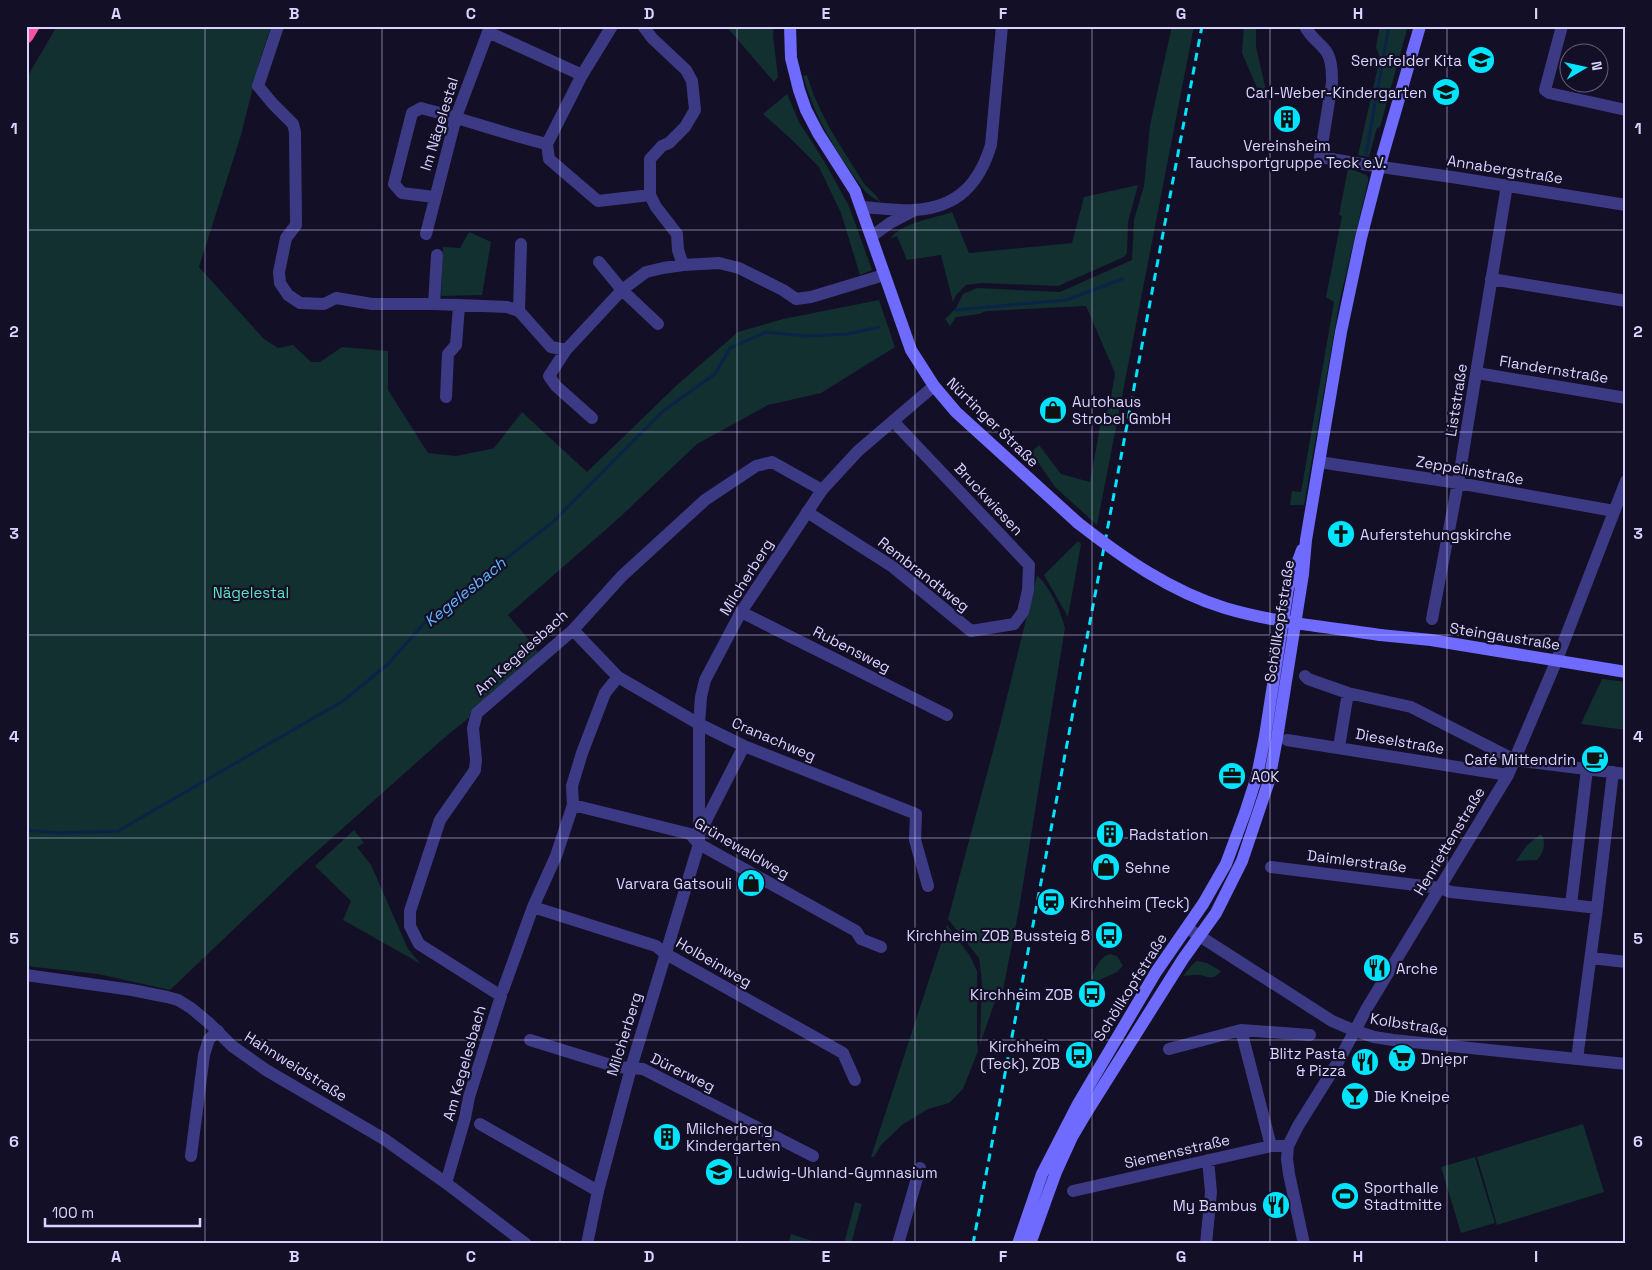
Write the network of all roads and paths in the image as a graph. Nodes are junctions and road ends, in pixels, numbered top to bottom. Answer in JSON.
{"nodes":[{"id":1,"x":32,"y":26,"type":"edge"},
{"id":2,"x":278,"y":26,"type":"edge"},
{"id":3,"x":612,"y":26,"type":"edge"},
{"id":4,"x":643,"y":26,"type":"edge"},
{"id":5,"x":790,"y":26,"type":"edge"},
{"id":6,"x":1002,"y":26,"type":"edge"},
{"id":7,"x":1305,"y":26,"type":"edge"},
{"id":8,"x":1420,"y":26,"type":"edge"},
{"id":9,"x":1562,"y":26,"type":"edge"},
{"id":10,"x":490,"y":29,"type":"edge"},
{"id":11,"x":26,"y":36,"type":"edge"},
{"id":12,"x":582,"y":75,"type":"junction"},
{"id":13,"x":1626,"y":110,"type":"edge"},
{"id":14,"x":456,"y":117,"type":"junction"},
{"id":15,"x":547,"y":144,"type":"junction"},
{"id":16,"x":1379,"y":168,"type":"junction"},
{"id":17,"x":1507,"y":185,"type":"junction"},
{"id":18,"x":650,"y":195,"type":"junction"},
{"id":19,"x":434,"y":197,"type":"junction"},
{"id":20,"x":1626,"y":205,"type":"edge"},
{"id":21,"x":862,"y":208,"type":"junction"},
{"id":22,"x":915,"y":210,"type":"junction"},
{"id":23,"x":426,"y":234,"type":"dead end"},
{"id":24,"x":872,"y":236,"type":"junction"},
{"id":25,"x":521,"y":244,"type":"dead end"},
{"id":26,"x":436,"y":255,"type":"dead end"},
{"id":27,"x":598,"y":262,"type":"dead end"},
{"id":28,"x":682,"y":265,"type":"junction"},
{"id":29,"x":884,"y":275,"type":"junction"},
{"id":30,"x":1491,"y":279,"type":"junction"},
{"id":31,"x":622,"y":290,"type":"junction"},
{"id":32,"x":1626,"y":301,"type":"edge"},
{"id":33,"x":434,"y":304,"type":"junction"},
{"id":34,"x":459,"y":306,"type":"junction"},
{"id":35,"x":519,"y":310,"type":"junction"},
{"id":36,"x":658,"y":324,"type":"dead end"},
{"id":37,"x":566,"y":350,"type":"junction"},
{"id":38,"x":1477,"y":373,"type":"junction"},
{"id":39,"x":934,"y":386,"type":"junction"},
{"id":40,"x":446,"y":397,"type":"dead end"},
{"id":41,"x":1626,"y":398,"type":"edge"},
{"id":42,"x":592,"y":418,"type":"dead end"},
{"id":43,"x":893,"y":421,"type":"junction"},
{"id":44,"x":1319,"y":462,"type":"junction"},
{"id":45,"x":1626,"y":481,"type":"edge"},
{"id":46,"x":1458,"y":483,"type":"junction"},
{"id":47,"x":822,"y":490,"type":"junction"},
{"id":48,"x":1614,"y":511,"type":"junction"},
{"id":49,"x":807,"y":512,"type":"junction"},
{"id":50,"x":1306,"y":540,"type":"junction"},
{"id":51,"x":742,"y":612,"type":"junction"},
{"id":52,"x":1023,"y":612,"type":"joint"},
{"id":53,"x":1432,"y":619,"type":"dead end"},
{"id":54,"x":573,"y":630,"type":"junction"},
{"id":55,"x":1380,"y":635,"type":"joint"},
{"id":56,"x":1556,"y":662,"type":"junction"},
{"id":57,"x":1626,"y":672,"type":"edge"},
{"id":58,"x":1306,"y":676,"type":"dead end"},
{"id":59,"x":618,"y":677,"type":"junction"},
{"id":60,"x":1348,"y":694,"type":"junction"},
{"id":61,"x":947,"y":715,"type":"dead end"},
{"id":62,"x":699,"y":724,"type":"junction"},
{"id":63,"x":1287,"y":740,"type":"dead end"},
{"id":64,"x":744,"y":746,"type":"junction"},
{"id":65,"x":1338,"y":747,"type":"junction"},
{"id":66,"x":1516,"y":760,"type":"junction"},
{"id":67,"x":1587,"y":769,"type":"junction"},
{"id":68,"x":1613,"y":772,"type":"junction"},
{"id":69,"x":1626,"y":774,"type":"edge"},
{"id":70,"x":1508,"y":775,"type":"junction"},
{"id":71,"x":573,"y":805,"type":"junction"},
{"id":72,"x":698,"y":840,"type":"junction"},
{"id":73,"x":1270,"y":867,"type":"dead end"},
{"id":74,"x":928,"y":886,"type":"dead end"},
{"id":75,"x":1440,"y":888,"type":"junction"},
{"id":76,"x":1571,"y":905,"type":"junction"},
{"id":77,"x":533,"y":907,"type":"junction"},
{"id":78,"x":1597,"y":908,"type":"junction"},
{"id":79,"x":1187,"y":928,"type":"junction"},
{"id":80,"x":1201,"y":936,"type":"junction"},
{"id":81,"x":881,"y":947,"type":"dead end"},
{"id":82,"x":666,"y":954,"type":"junction"},
{"id":83,"x":1591,"y":958,"type":"junction"},
{"id":84,"x":1626,"y":962,"type":"edge"},
{"id":85,"x":26,"y":975,"type":"edge"},
{"id":86,"x":503,"y":990,"type":"dead end"},
{"id":87,"x":214,"y":1027,"type":"junction"},
{"id":88,"x":1241,"y":1030,"type":"junction"},
{"id":89,"x":1353,"y":1030,"type":"junction"},
{"id":90,"x":1310,"y":1034,"type":"dead end"},
{"id":91,"x":530,"y":1040,"type":"dead end"},
{"id":92,"x":1170,"y":1049,"type":"dead end"},
{"id":93,"x":1577,"y":1059,"type":"junction"},
{"id":94,"x":1626,"y":1064,"type":"edge"},
{"id":95,"x":631,"y":1068,"type":"junction"},
{"id":96,"x":855,"y":1080,"type":"dead end"},
{"id":97,"x":480,"y":1124,"type":"dead end"},
{"id":98,"x":1271,"y":1146,"type":"junction"},
{"id":99,"x":1288,"y":1146,"type":"junction"},
{"id":100,"x":191,"y":1156,"type":"dead end"},
{"id":101,"x":813,"y":1156,"type":"dead end"},
{"id":102,"x":1208,"y":1160,"type":"junction"},
{"id":103,"x":920,"y":1168,"type":"dead end"},
{"id":104,"x":446,"y":1183,"type":"junction"},
{"id":105,"x":598,"y":1191,"type":"junction"},
{"id":106,"x":1073,"y":1191,"type":"dead end"},
{"id":107,"x":526,"y":1244,"type":"edge"},
{"id":108,"x":587,"y":1244,"type":"edge"},
{"id":109,"x":898,"y":1244,"type":"edge"},
{"id":110,"x":1018,"y":1244,"type":"edge"},
{"id":111,"x":1030,"y":1244,"type":"edge"},
{"id":112,"x":1206,"y":1244,"type":"edge"},
{"id":113,"x":1304,"y":1244,"type":"edge"}],
"edges":[{"from":1,"to":11,"type":"highway"},
{"from":2,"to":33,"type":"street"},
{"from":3,"to":12,"type":"street"},
{"from":4,"to":18,"type":"street"},
{"from":5,"to":21,"type":"main road","name":"Nürtinger Straße"},
{"from":6,"to":22,"type":"street"},
{"from":7,"to":16,"type":"street"},
{"from":8,"to":16,"type":"main road","name":"Schöllkopfstraße"},
{"from":9,"to":13,"type":"street"},
{"from":10,"to":12,"type":"street"},
{"from":10,"to":14,"type":"street","name":"Im Nägelestal"},
{"from":12,"to":15,"type":"street"},
{"from":14,"to":15,"type":"street"},
{"from":14,"to":19,"type":"street","name":"Im Nägelestal"},
{"from":14,"to":19,"type":"street"},
{"from":15,"to":18,"type":"street"},
{"from":16,"to":17,"type":"street","name":"Annabergstraße"},
{"from":16,"to":44,"type":"main road","name":"Schöllkopfstraße"},
{"from":17,"to":20,"type":"street","name":"Annabergstraße"},
{"from":17,"to":30,"type":"street","name":"Liststraße"},
{"from":18,"to":28,"type":"street"},
{"from":19,"to":23,"type":"street","name":"Im Nägelestal"},
{"from":21,"to":22,"type":"street"},
{"from":21,"to":24,"type":"main road","name":"Nürtinger Straße"},
{"from":22,"to":24,"type":"street"},
{"from":24,"to":29,"type":"main road","name":"Nürtinger Straße"},
{"from":25,"to":35,"type":"street"},
{"from":26,"to":33,"type":"street"},
{"from":27,"to":31,"type":"street"},
{"from":28,"to":29,"type":"street"},
{"from":28,"to":31,"type":"street"},
{"from":29,"to":39,"type":"main road","name":"Nürtinger Straße"},
{"from":30,"to":32,"type":"street"},
{"from":30,"to":38,"type":"street","name":"Liststraße"},
{"from":31,"to":36,"type":"street"},
{"from":31,"to":37,"type":"street"},
{"from":33,"to":34,"type":"street"},
{"from":34,"to":35,"type":"street"},
{"from":34,"to":40,"type":"street"},
{"from":35,"to":37,"type":"street"},
{"from":37,"to":42,"type":"street"},
{"from":38,"to":41,"type":"street","name":"Flandernstraße"},
{"from":38,"to":46,"type":"street","name":"Liststraße"},
{"from":39,"to":43,"type":"street","name":"Milcherberg"},
{"from":39,"to":55,"type":"main road","name":"Nürtinger Straße","bridge":true},
{"from":43,"to":47,"type":"street","name":"Milcherberg"},
{"from":43,"to":52,"type":"street","name":"Bruckwiesen"},
{"from":44,"to":46,"type":"street","name":"Zeppelinstraße"},
{"from":44,"to":50,"type":"main road","name":"Schöllkopfstraße"},
{"from":45,"to":48,"type":"street","name":"Henriettenstraße"},
{"from":46,"to":48,"type":"street","name":"Zeppelinstraße"},
{"from":46,"to":53,"type":"street","name":"Liststraße"},
{"from":47,"to":49,"type":"street","name":"Milcherberg"},
{"from":47,"to":54,"type":"street","name":"Am Kegelesbach"},
{"from":48,"to":56,"type":"street","name":"Henriettenstraße"},
{"from":49,"to":51,"type":"street","name":"Milcherberg"},
{"from":49,"to":52,"type":"street","name":"Rembrandtweg"},
{"from":50,"to":79,"type":"main road","name":"Schöllkopfstraße"},
{"from":50,"to":80,"type":"main road","name":"Schöllkopfstraße"},
{"from":51,"to":61,"type":"street","name":"Rubensweg"},
{"from":51,"to":62,"type":"street","name":"Milcherberg"},
{"from":54,"to":59,"type":"street","name":"Cranachweg"},
{"from":54,"to":104,"type":"street","name":"Am Kegelesbach"},
{"from":55,"to":56,"type":"main road","name":"Steingaustraße"},
{"from":56,"to":57,"type":"main road","name":"Steingaustraße"},
{"from":56,"to":66,"type":"street","name":"Henriettenstraße"},
{"from":58,"to":60,"type":"street"},
{"from":59,"to":62,"type":"street","name":"Cranachweg"},
{"from":59,"to":71,"type":"street"},
{"from":60,"to":65,"type":"street"},
{"from":60,"to":66,"type":"street"},
{"from":62,"to":64,"type":"street","name":"Cranachweg"},
{"from":62,"to":72,"type":"street","name":"Milcherberg"},
{"from":63,"to":65,"type":"street","name":"Dieselstraße"},
{"from":64,"to":72,"type":"street","name":"Milcherberg"},
{"from":64,"to":74,"type":"street","name":"Cranachweg"},
{"from":65,"to":70,"type":"street","name":"Dieselstraße"},
{"from":66,"to":67,"type":"street"},
{"from":66,"to":70,"type":"street","name":"Henriettenstraße"},
{"from":67,"to":68,"type":"street"},
{"from":67,"to":76,"type":"street"},
{"from":68,"to":69,"type":"street"},
{"from":68,"to":78,"type":"street"},
{"from":70,"to":75,"type":"street","name":"Henriettenstraße"},
{"from":71,"to":72,"type":"street","name":"Grünewaldweg"},
{"from":71,"to":77,"type":"street"},
{"from":72,"to":81,"type":"street","name":"Grünewaldweg"},
{"from":72,"to":82,"type":"street","name":"Milcherberg"},
{"from":73,"to":75,"type":"street","name":"Daimlerstraße"},
{"from":75,"to":76,"type":"street","name":"Daimlerstraße"},
{"from":75,"to":89,"type":"street","name":"Henriettenstraße"},
{"from":76,"to":78,"type":"street","name":"Daimlerstraße"},
{"from":77,"to":82,"type":"street","name":"Holbeinweg"},
{"from":77,"to":86,"type":"street"},
{"from":78,"to":83,"type":"street"},
{"from":79,"to":80,"type":"street","name":"Kolbstraße"},
{"from":79,"to":110,"type":"main road","name":"Schöllkopfstraße"},
{"from":80,"to":89,"type":"street","name":"Kolbstraße"},
{"from":80,"to":111,"type":"main road","name":"Schöllkopfstraße"},
{"from":82,"to":95,"type":"street","name":"Milcherberg"},
{"from":82,"to":96,"type":"street","name":"Holbeinweg"},
{"from":83,"to":84,"type":"street"},
{"from":83,"to":93,"type":"street"},
{"from":85,"to":87,"type":"street","name":"Hahnweidstraße"},
{"from":87,"to":100,"type":"street"},
{"from":87,"to":104,"type":"street","name":"Hahnweidstraße"},
{"from":88,"to":90,"type":"street"},
{"from":88,"to":92,"type":"street"},
{"from":88,"to":98,"type":"street"},
{"from":89,"to":93,"type":"street","name":"Kolbstraße"},
{"from":89,"to":99,"type":"street","name":"Henriettenstraße"},
{"from":91,"to":95,"type":"street","name":"Dürerweg"},
{"from":93,"to":94,"type":"street","name":"Kolbstraße"},
{"from":95,"to":101,"type":"street","name":"Dürerweg"},
{"from":95,"to":105,"type":"street","name":"Milcherberg"},
{"from":97,"to":105,"type":"street"},
{"from":98,"to":99,"type":"street","name":"Siemensstraße"},
{"from":98,"to":102,"type":"street","name":"Siemensstraße"},
{"from":99,"to":113,"type":"street"},
{"from":102,"to":106,"type":"street","name":"Siemensstraße"},
{"from":102,"to":112,"type":"street"},
{"from":103,"to":109,"type":"street"},
{"from":104,"to":107,"type":"street","name":"Hahnweidstraße"},
{"from":105,"to":108,"type":"street","name":"Milcherberg"}]}
